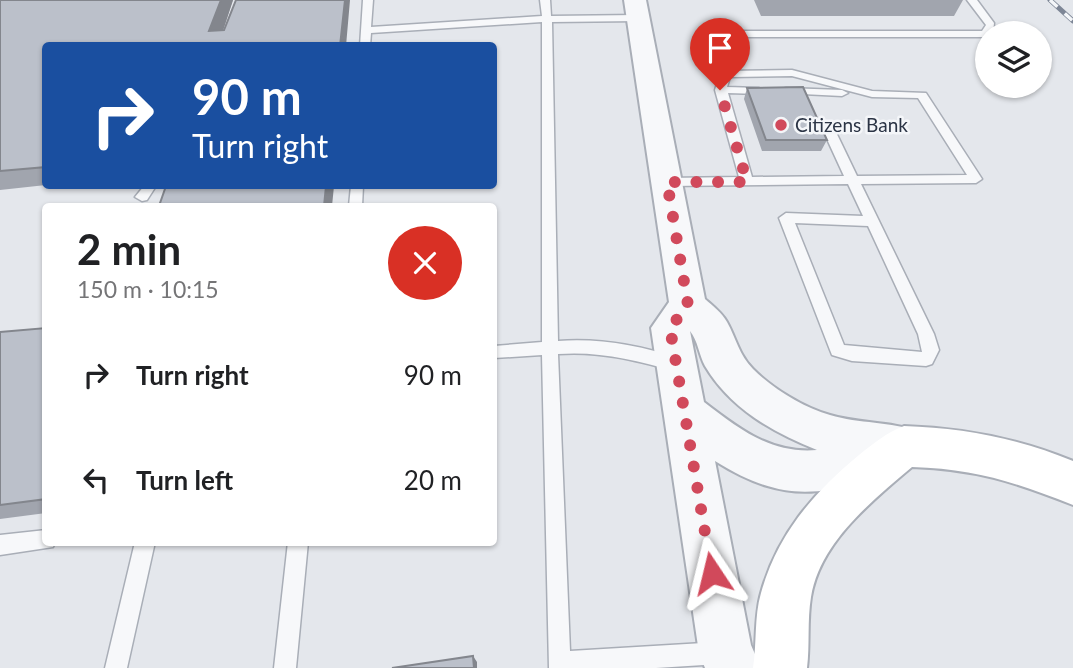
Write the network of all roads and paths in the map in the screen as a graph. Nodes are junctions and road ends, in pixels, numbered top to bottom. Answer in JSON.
{"nodes":[{"id":1,"x":368,"y":0,"type":"edge"},
{"id":2,"x":545,"y":0,"type":"edge"},
{"id":3,"x":972,"y":0,"type":"edge"},
{"id":4,"x":636,"y":9,"type":"edge"},
{"id":5,"x":546,"y":19,"type":"junction"},
{"id":6,"x":366,"y":30,"type":"junction"},
{"id":7,"x":720,"y":34,"type":"dead end"},
{"id":8,"x":365,"y":42,"type":"edge"},
{"id":9,"x":720,"y":90,"type":"junction"},
{"id":10,"x":759,"y":91,"type":"edge"},
{"id":11,"x":786,"y":91,"type":"edge"},
{"id":12,"x":872,"y":94,"type":"junction"},
{"id":13,"x":827,"y":126,"type":"dead end"},
{"id":14,"x":854,"y":181,"type":"junction"},
{"id":15,"x":667,"y":182,"type":"junction"},
{"id":16,"x":747,"y":182,"type":"junction"},
{"id":17,"x":872,"y":221,"type":"junction"},
{"id":18,"x":688,"y":305,"type":"junction"},
{"id":19,"x":549,"y":346,"type":"junction"},
{"id":20,"x":497,"y":352,"type":"edge"},
{"id":21,"x":677,"y":365,"type":"junction"},
{"id":22,"x":684,"y":412,"type":"junction"},
{"id":23,"x":904,"y":446,"type":"junction"},
{"id":24,"x":1073,"y":483,"type":"edge"},
{"id":25,"x":42,"y":540,"type":"edge"},
{"id":26,"x":0,"y":545,"type":"edge"},
{"id":27,"x":144,"y":546,"type":"edge"},
{"id":28,"x":298,"y":546,"type":"edge"},
{"id":29,"x":730,"y":661,"type":"edge"},
{"id":30,"x":560,"y":665,"type":"edge"},
{"id":31,"x":116,"y":668,"type":"edge"},
{"id":32,"x":285,"y":668,"type":"edge"},
{"id":33,"x":780,"y":668,"type":"edge"}],
"edges":[{"from":1,"to":6,"type":"lane"},
{"from":2,"to":5,"type":"lane"},
{"from":3,"to":7,"type":"lane"},
{"from":4,"to":5,"type":"lane"},
{"from":4,"to":15,"type":"street"},
{"from":5,"to":6,"type":"lane"},
{"from":5,"to":19,"type":"lane"},
{"from":6,"to":8,"type":"lane"},
{"from":9,"to":10,"type":"lane"},
{"from":9,"to":12,"type":"lane"},
{"from":9,"to":16,"type":"lane"},
{"from":11,"to":12,"type":"lane"},
{"from":12,"to":14,"type":"lane"},
{"from":13,"to":14,"type":"lane"},
{"from":14,"to":16,"type":"lane"},
{"from":14,"to":17,"type":"lane"},
{"from":15,"to":16,"type":"lane"},
{"from":15,"to":18,"type":"street"},
{"from":17,"to":17,"type":"lane"},
{"from":18,"to":21,"type":"street"},
{"from":18,"to":23,"type":"street"},
{"from":19,"to":20,"type":"lane"},
{"from":19,"to":21,"type":"lane"},
{"from":19,"to":30,"type":"lane"},
{"from":21,"to":22,"type":"street"},
{"from":22,"to":23,"type":"street"},
{"from":22,"to":29,"type":"street"},
{"from":23,"to":24,"type":"main road"},
{"from":23,"to":33,"type":"main road"},
{"from":25,"to":26,"type":"lane"},
{"from":27,"to":31,"type":"lane"},
{"from":28,"to":32,"type":"lane"},
{"from":29,"to":30,"type":"lane"}]}
